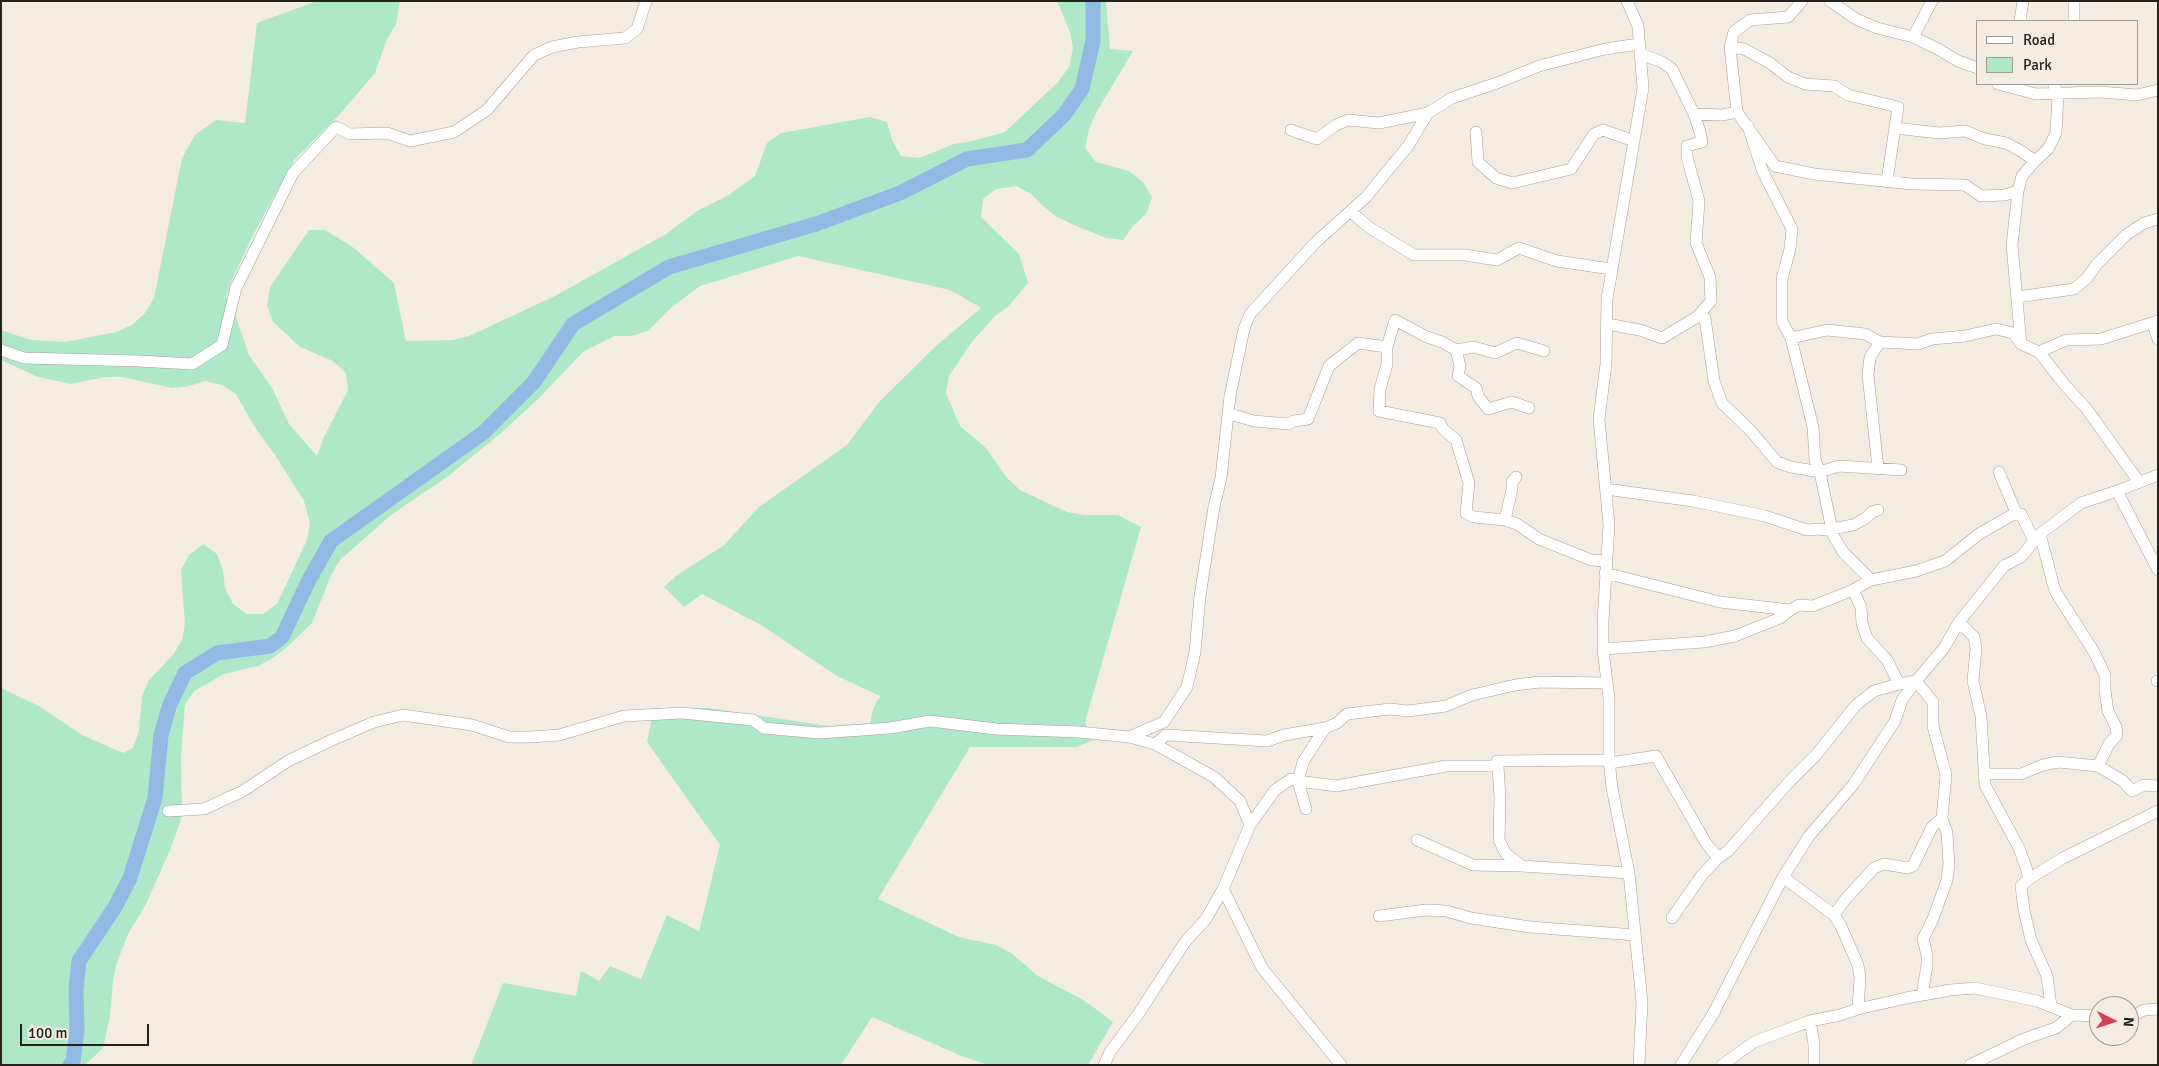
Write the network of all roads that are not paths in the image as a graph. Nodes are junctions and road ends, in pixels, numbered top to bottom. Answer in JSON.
{"nodes":[{"id":1,"x":646,"y":1,"type":"edge"},
{"id":2,"x":1627,"y":1,"type":"edge"},
{"id":3,"x":1802,"y":1,"type":"edge"},
{"id":4,"x":1830,"y":1,"type":"edge"},
{"id":5,"x":1932,"y":1,"type":"edge"},
{"id":6,"x":2023,"y":1,"type":"edge"},
{"id":7,"x":2074,"y":1,"type":"edge"},
{"id":8,"x":2020,"y":20,"type":"edge"},
{"id":9,"x":2074,"y":20,"type":"edge"},
{"id":10,"x":1913,"y":37,"type":"junction"},
{"id":11,"x":1730,"y":47,"type":"junction"},
{"id":12,"x":1640,"y":49,"type":"junction"},
{"id":13,"x":1976,"y":67,"type":"edge"},
{"id":14,"x":2002,"y":85,"type":"edge"},
{"id":15,"x":2056,"y":89,"type":"edge"},
{"id":16,"x":2158,"y":90,"type":"edge"},
{"id":17,"x":1737,"y":112,"type":"junction"},
{"id":18,"x":1428,"y":113,"type":"junction"},
{"id":19,"x":1694,"y":114,"type":"junction"},
{"id":20,"x":1748,"y":126,"type":"junction"},
{"id":21,"x":1895,"y":128,"type":"junction"},
{"id":22,"x":1291,"y":130,"type":"dead end"},
{"id":23,"x":1476,"y":132,"type":"dead end"},
{"id":24,"x":1634,"y":141,"type":"junction"},
{"id":25,"x":2035,"y":161,"type":"junction"},
{"id":26,"x":1887,"y":181,"type":"junction"},
{"id":27,"x":2018,"y":190,"type":"junction"},
{"id":28,"x":1351,"y":212,"type":"junction"},
{"id":29,"x":2158,"y":219,"type":"edge"},
{"id":30,"x":1611,"y":269,"type":"junction"},
{"id":31,"x":2017,"y":297,"type":"junction"},
{"id":32,"x":1697,"y":318,"type":"junction"},
{"id":33,"x":2158,"y":322,"type":"edge"},
{"id":34,"x":1607,"y":324,"type":"junction"},
{"id":35,"x":1791,"y":338,"type":"junction"},
{"id":36,"x":2158,"y":339,"type":"edge"},
{"id":37,"x":1880,"y":342,"type":"junction"},
{"id":38,"x":2021,"y":344,"type":"junction"},
{"id":39,"x":1387,"y":347,"type":"junction"},
{"id":40,"x":1,"y":350,"type":"edge"},
{"id":41,"x":1456,"y":350,"type":"junction"},
{"id":42,"x":1544,"y":351,"type":"dead end"},
{"id":43,"x":2039,"y":352,"type":"junction"},
{"id":44,"x":1529,"y":408,"type":"dead end"},
{"id":45,"x":1230,"y":414,"type":"junction"},
{"id":46,"x":1878,"y":468,"type":"junction"},
{"id":47,"x":1901,"y":470,"type":"dead end"},
{"id":48,"x":1820,"y":472,"type":"junction"},
{"id":49,"x":1999,"y":472,"type":"dead end"},
{"id":50,"x":2158,"y":475,"type":"edge"},
{"id":51,"x":1516,"y":477,"type":"dead end"},
{"id":52,"x":2139,"y":482,"type":"junction"},
{"id":53,"x":1606,"y":488,"type":"junction"},
{"id":54,"x":2117,"y":491,"type":"junction"},
{"id":55,"x":1878,"y":510,"type":"dead end"},
{"id":56,"x":2016,"y":515,"type":"junction"},
{"id":57,"x":1505,"y":520,"type":"junction"},
{"id":58,"x":1832,"y":528,"type":"junction"},
{"id":59,"x":2037,"y":538,"type":"junction"},
{"id":60,"x":1606,"y":561,"type":"junction"},
{"id":61,"x":2158,"y":570,"type":"edge"},
{"id":62,"x":1605,"y":573,"type":"junction"},
{"id":63,"x":1871,"y":580,"type":"junction"},
{"id":64,"x":1853,"y":590,"type":"junction"},
{"id":65,"x":1790,"y":610,"type":"junction"},
{"id":66,"x":1959,"y":622,"type":"junction"},
{"id":67,"x":1604,"y":649,"type":"junction"},
{"id":68,"x":1916,"y":680,"type":"junction"},
{"id":69,"x":1606,"y":684,"type":"junction"},
{"id":70,"x":1899,"y":684,"type":"junction"},
{"id":71,"x":1325,"y":728,"type":"junction"},
{"id":72,"x":1129,"y":737,"type":"junction"},
{"id":73,"x":1155,"y":744,"type":"junction"},
{"id":74,"x":1609,"y":761,"type":"junction"},
{"id":75,"x":1498,"y":766,"type":"junction"},
{"id":76,"x":2098,"y":766,"type":"junction"},
{"id":77,"x":1986,"y":774,"type":"junction"},
{"id":78,"x":1298,"y":781,"type":"junction"},
{"id":79,"x":2158,"y":786,"type":"edge"},
{"id":80,"x":1306,"y":809,"type":"dead end"},
{"id":81,"x":168,"y":811,"type":"dead end"},
{"id":82,"x":2158,"y":811,"type":"edge"},
{"id":83,"x":1942,"y":818,"type":"junction"},
{"id":84,"x":1250,"y":825,"type":"junction"},
{"id":85,"x":1417,"y":840,"type":"dead end"},
{"id":86,"x":1718,"y":858,"type":"junction"},
{"id":87,"x":1522,"y":866,"type":"junction"},
{"id":88,"x":1629,"y":873,"type":"junction"},
{"id":89,"x":1783,"y":877,"type":"junction"},
{"id":90,"x":2029,"y":879,"type":"junction"},
{"id":91,"x":1223,"y":889,"type":"junction"},
{"id":92,"x":1834,"y":915,"type":"junction"},
{"id":93,"x":1379,"y":916,"type":"dead end"},
{"id":94,"x":1672,"y":918,"type":"dead end"},
{"id":95,"x":1635,"y":935,"type":"junction"},
{"id":96,"x":1922,"y":995,"type":"junction"},
{"id":97,"x":2051,"y":1006,"type":"junction"},
{"id":98,"x":1858,"y":1009,"type":"junction"},
{"id":99,"x":2158,"y":1009,"type":"edge"},
{"id":100,"x":2139,"y":1013,"type":"edge"},
{"id":101,"x":2072,"y":1016,"type":"junction"},
{"id":102,"x":2089,"y":1016,"type":"edge"},
{"id":103,"x":1810,"y":1021,"type":"junction"},
{"id":104,"x":1104,"y":1065,"type":"edge"},
{"id":105,"x":1340,"y":1065,"type":"edge"},
{"id":106,"x":1639,"y":1065,"type":"edge"},
{"id":107,"x":1682,"y":1065,"type":"edge"},
{"id":108,"x":1722,"y":1065,"type":"edge"},
{"id":109,"x":1814,"y":1065,"type":"edge"},
{"id":110,"x":1970,"y":1065,"type":"edge"}],
"edges":[{"from":1,"to":40,"type":"street"},
{"from":2,"to":12,"type":"street"},
{"from":3,"to":11,"type":"street"},
{"from":4,"to":10,"type":"street"},
{"from":5,"to":10,"type":"street"},
{"from":6,"to":8,"type":"street"},
{"from":7,"to":9,"type":"street"},
{"from":10,"to":13,"type":"street"},
{"from":11,"to":17,"type":"street"},
{"from":11,"to":21,"type":"street"},
{"from":12,"to":18,"type":"street"},
{"from":12,"to":19,"type":"street"},
{"from":12,"to":24,"type":"street"},
{"from":14,"to":15,"type":"street"},
{"from":15,"to":16,"type":"street"},
{"from":15,"to":25,"type":"street"},
{"from":17,"to":19,"type":"street"},
{"from":17,"to":20,"type":"street"},
{"from":18,"to":22,"type":"street"},
{"from":18,"to":28,"type":"street"},
{"from":19,"to":32,"type":"street"},
{"from":20,"to":26,"type":"street"},
{"from":20,"to":35,"type":"street"},
{"from":21,"to":25,"type":"street"},
{"from":21,"to":26,"type":"street"},
{"from":23,"to":24,"type":"street"},
{"from":24,"to":30,"type":"street"},
{"from":25,"to":27,"type":"street"},
{"from":26,"to":27,"type":"street"},
{"from":27,"to":31,"type":"street"},
{"from":28,"to":30,"type":"street"},
{"from":28,"to":45,"type":"street"},
{"from":29,"to":31,"type":"street"},
{"from":30,"to":34,"type":"street"},
{"from":31,"to":38,"type":"street"},
{"from":32,"to":34,"type":"street"},
{"from":32,"to":48,"type":"street"},
{"from":33,"to":36,"type":"street"},
{"from":33,"to":43,"type":"street"},
{"from":34,"to":53,"type":"street"},
{"from":35,"to":37,"type":"street"},
{"from":35,"to":48,"type":"street"},
{"from":37,"to":38,"type":"street"},
{"from":37,"to":46,"type":"street"},
{"from":38,"to":43,"type":"street"},
{"from":39,"to":41,"type":"street"},
{"from":39,"to":45,"type":"street"},
{"from":39,"to":57,"type":"street"},
{"from":41,"to":42,"type":"street"},
{"from":41,"to":44,"type":"street"},
{"from":43,"to":52,"type":"street"},
{"from":45,"to":72,"type":"street"},
{"from":46,"to":47,"type":"street"},
{"from":46,"to":48,"type":"street"},
{"from":48,"to":58,"type":"street"},
{"from":49,"to":56,"type":"street"},
{"from":50,"to":52,"type":"street"},
{"from":51,"to":57,"type":"street"},
{"from":52,"to":54,"type":"street"},
{"from":53,"to":58,"type":"street"},
{"from":53,"to":60,"type":"street"},
{"from":54,"to":59,"type":"street"},
{"from":54,"to":61,"type":"street"},
{"from":55,"to":58,"type":"street"},
{"from":56,"to":59,"type":"street"},
{"from":56,"to":63,"type":"street"},
{"from":57,"to":60,"type":"street"},
{"from":58,"to":63,"type":"street"},
{"from":59,"to":66,"type":"street"},
{"from":59,"to":76,"type":"street"},
{"from":60,"to":62,"type":"street"},
{"from":62,"to":65,"type":"street"},
{"from":62,"to":67,"type":"street"},
{"from":63,"to":64,"type":"street"},
{"from":64,"to":65,"type":"street"},
{"from":64,"to":70,"type":"street"},
{"from":65,"to":67,"type":"street"},
{"from":66,"to":68,"type":"street"},
{"from":66,"to":77,"type":"street"},
{"from":67,"to":69,"type":"street"},
{"from":68,"to":70,"type":"street"},
{"from":68,"to":83,"type":"street"},
{"from":68,"to":89,"type":"street"},
{"from":69,"to":71,"type":"street"},
{"from":69,"to":74,"type":"street"},
{"from":70,"to":86,"type":"street"},
{"from":71,"to":73,"type":"street"},
{"from":71,"to":78,"type":"street"},
{"from":72,"to":73,"type":"street"},
{"from":72,"to":81,"type":"street"},
{"from":73,"to":84,"type":"street"},
{"from":74,"to":75,"type":"street"},
{"from":74,"to":86,"type":"street"},
{"from":74,"to":88,"type":"street"},
{"from":75,"to":78,"type":"street"},
{"from":75,"to":87,"type":"street"},
{"from":76,"to":77,"type":"street"},
{"from":76,"to":79,"type":"street"},
{"from":77,"to":90,"type":"street"},
{"from":78,"to":80,"type":"street"},
{"from":78,"to":84,"type":"street"},
{"from":82,"to":90,"type":"street"},
{"from":83,"to":92,"type":"street"},
{"from":83,"to":96,"type":"street"},
{"from":84,"to":91,"type":"street"},
{"from":85,"to":87,"type":"street"},
{"from":86,"to":94,"type":"street"},
{"from":87,"to":88,"type":"street"},
{"from":88,"to":95,"type":"street"},
{"from":89,"to":92,"type":"street"},
{"from":89,"to":107,"type":"street"},
{"from":90,"to":97,"type":"street"},
{"from":91,"to":104,"type":"street"},
{"from":91,"to":105,"type":"street"},
{"from":92,"to":98,"type":"street"},
{"from":93,"to":95,"type":"street"},
{"from":95,"to":106,"type":"street"},
{"from":96,"to":97,"type":"street"},
{"from":96,"to":98,"type":"street"},
{"from":97,"to":101,"type":"street"},
{"from":98,"to":103,"type":"street"},
{"from":99,"to":100,"type":"street"},
{"from":101,"to":102,"type":"street"},
{"from":101,"to":110,"type":"street"},
{"from":103,"to":108,"type":"street"},
{"from":103,"to":109,"type":"street"}]}
